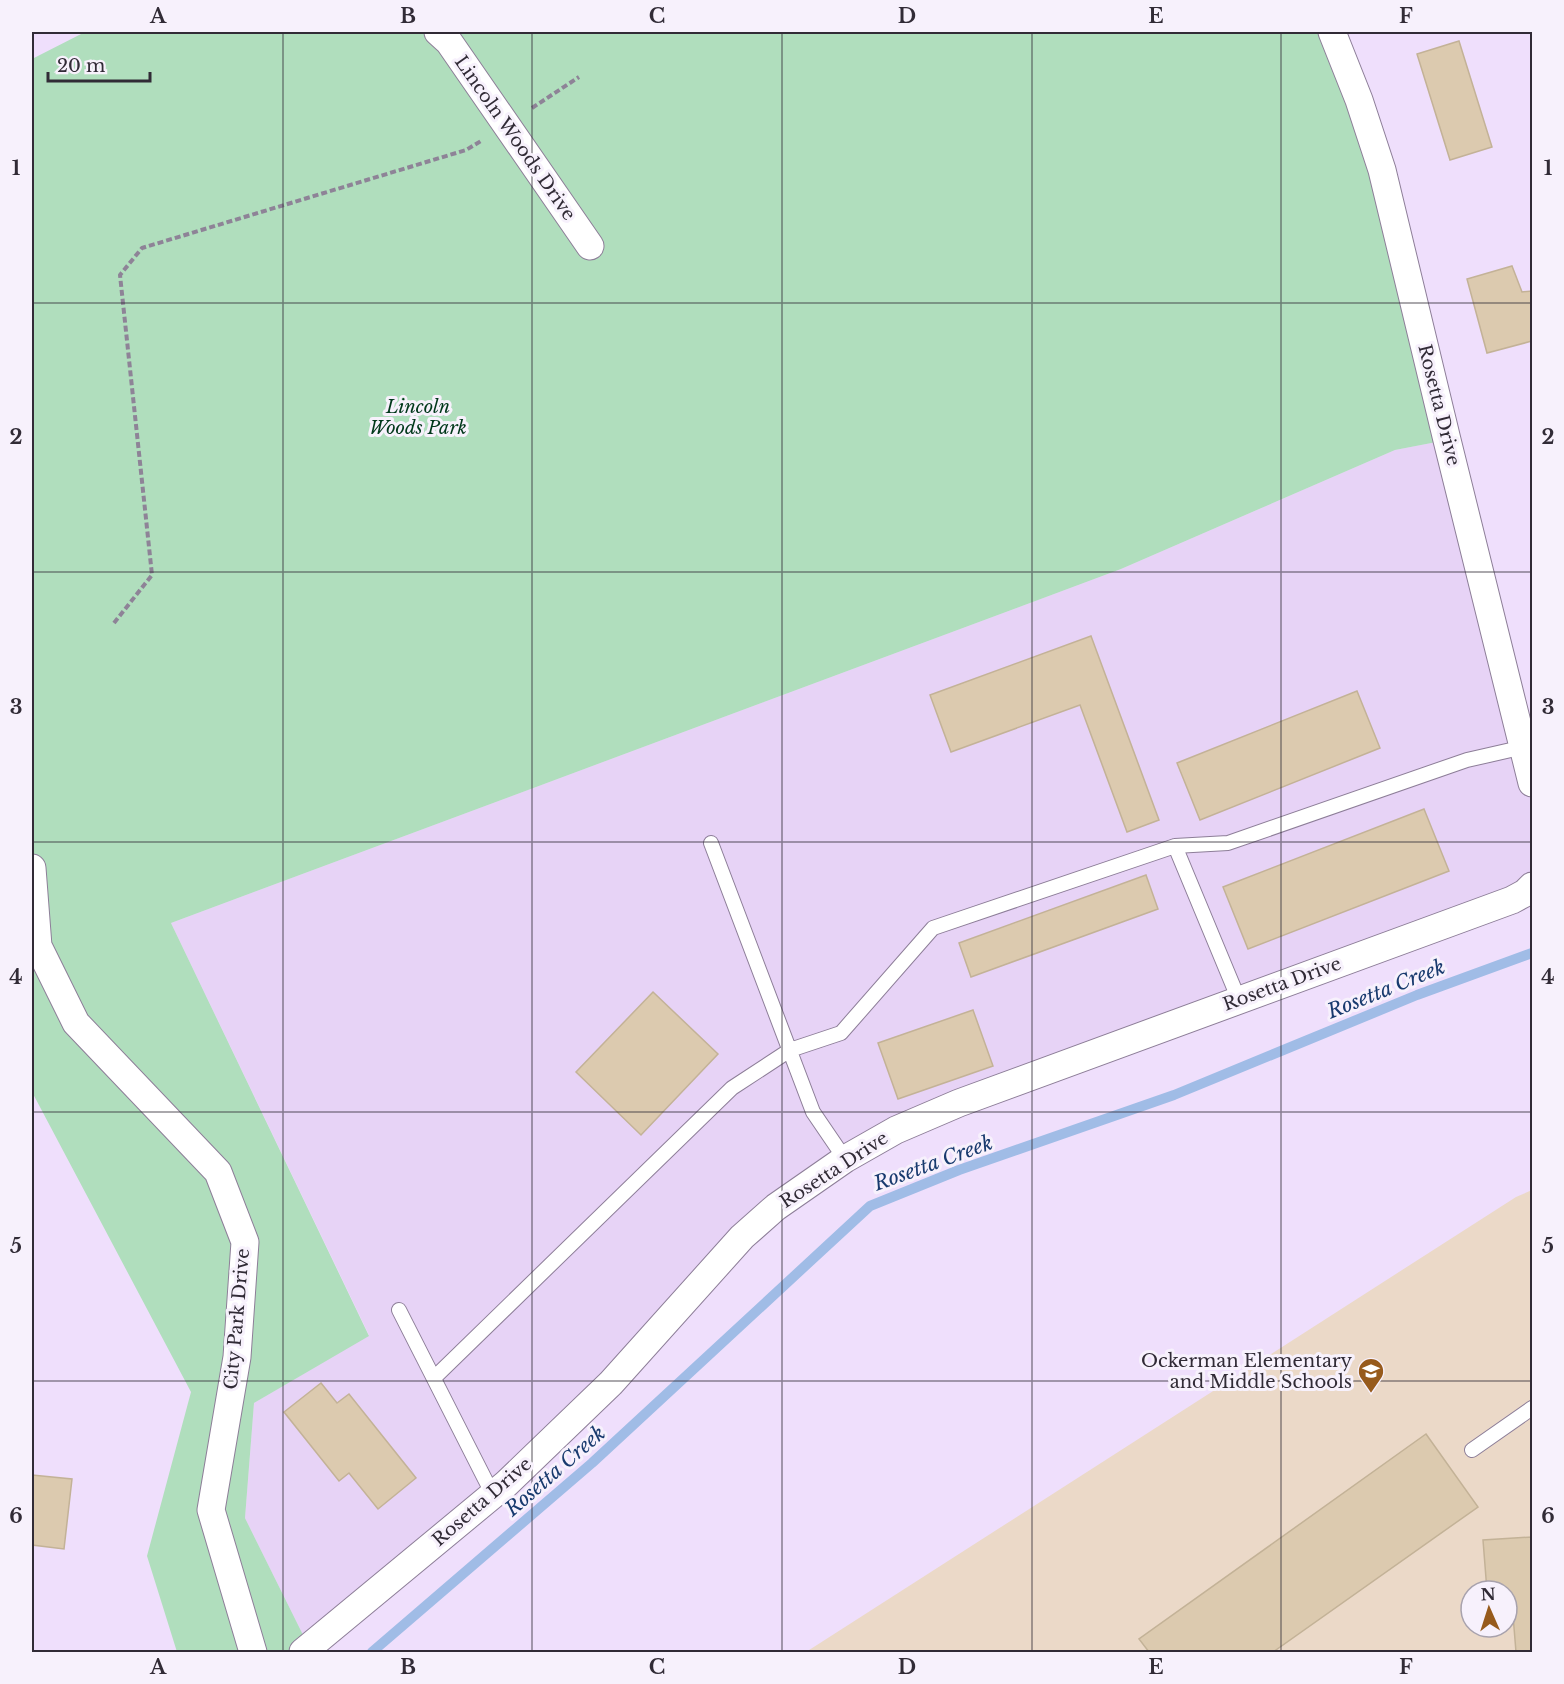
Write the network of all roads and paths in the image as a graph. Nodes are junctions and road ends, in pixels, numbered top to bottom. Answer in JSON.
{"nodes":[{"id":1,"x":438,"y":32,"type":"edge"},
{"id":2,"x":1332,"y":32,"type":"edge"},
{"id":3,"x":579,"y":77,"type":"dead end"},
{"id":4,"x":506,"y":126,"type":"junction"},
{"id":5,"x":590,"y":246,"type":"dead end"},
{"id":6,"x":114,"y":623,"type":"dead end"},
{"id":7,"x":1524,"y":747,"type":"junction"},
{"id":8,"x":1533,"y":783,"type":"edge"},
{"id":9,"x":711,"y":843,"type":"dead end"},
{"id":10,"x":1175,"y":846,"type":"junction"},
{"id":11,"x":32,"y":868,"type":"edge"},
{"id":12,"x":1533,"y":886,"type":"edge"},
{"id":13,"x":1239,"y":1000,"type":"junction"},
{"id":14,"x":789,"y":1050,"type":"junction"},
{"id":15,"x":845,"y":1159,"type":"junction"},
{"id":16,"x":399,"y":1310,"type":"dead end"},
{"id":17,"x":434,"y":1378,"type":"junction"},
{"id":18,"x":1533,"y":1408,"type":"edge"},
{"id":19,"x":1472,"y":1450,"type":"dead end"},
{"id":20,"x":493,"y":1495,"type":"junction"},
{"id":21,"x":253,"y":1653,"type":"edge"},
{"id":22,"x":303,"y":1653,"type":"edge"}],
"edges":[{"from":1,"to":4,"type":"street","name":"Lincoln Woods Drive"},
{"from":2,"to":7,"type":"street","name":"Rosetta Drive"},
{"from":3,"to":4,"type":"path"},
{"from":4,"to":5,"type":"street","name":"Lincoln Woods Drive"},
{"from":4,"to":6,"type":"path"},
{"from":7,"to":8,"type":"street","name":"Rosetta Drive"},
{"from":7,"to":10,"type":"lane"},
{"from":9,"to":14,"type":"lane"},
{"from":10,"to":13,"type":"lane"},
{"from":10,"to":14,"type":"lane"},
{"from":11,"to":21,"type":"street","name":"City Park Drive"},
{"from":12,"to":13,"type":"street","name":"Rosetta Drive"},
{"from":13,"to":15,"type":"street","name":"Rosetta Drive"},
{"from":14,"to":15,"type":"lane"},
{"from":14,"to":17,"type":"lane"},
{"from":15,"to":20,"type":"street","name":"Rosetta Drive"},
{"from":16,"to":17,"type":"lane"},
{"from":17,"to":20,"type":"lane"},
{"from":18,"to":19,"type":"lane"},
{"from":20,"to":22,"type":"street","name":"Rosetta Drive"}]}
